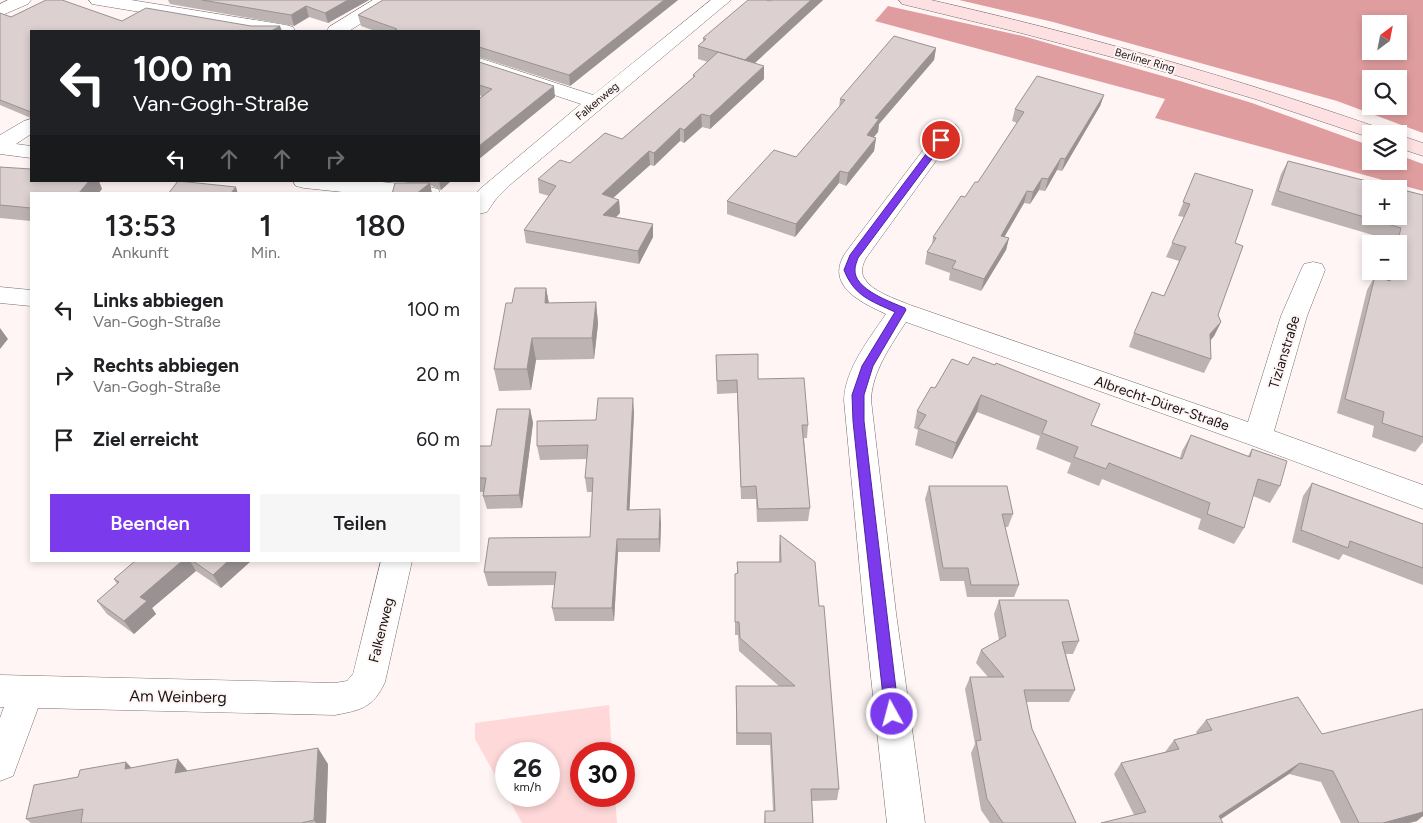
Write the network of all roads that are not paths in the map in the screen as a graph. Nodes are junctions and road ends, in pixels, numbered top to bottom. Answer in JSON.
{"nodes":[{"id":1,"x":22,"y":0,"type":"edge"},
{"id":2,"x":98,"y":0,"type":"edge"},
{"id":3,"x":386,"y":0,"type":"edge"},
{"id":4,"x":722,"y":0,"type":"edge"},
{"id":5,"x":908,"y":0,"type":"edge"},
{"id":6,"x":0,"y":10,"type":"edge"},
{"id":7,"x":217,"y":20,"type":"junction"},
{"id":8,"x":200,"y":30,"type":"edge"},
{"id":9,"x":280,"y":30,"type":"edge"},
{"id":10,"x":338,"y":30,"type":"edge"},
{"id":11,"x":480,"y":64,"type":"edge"},
{"id":12,"x":595,"y":102,"type":"junction"},
{"id":13,"x":30,"y":126,"type":"edge"},
{"id":14,"x":1362,"y":128,"type":"edge"},
{"id":15,"x":949,"y":129,"type":"dead end"},
{"id":16,"x":0,"y":144,"type":"edge"},
{"id":17,"x":1407,"y":144,"type":"edge"},
{"id":18,"x":0,"y":148,"type":"edge"},
{"id":19,"x":1423,"y":150,"type":"edge"},
{"id":20,"x":30,"y":152,"type":"edge"},
{"id":21,"x":314,"y":182,"type":"edge"},
{"id":22,"x":411,"y":192,"type":"edge"},
{"id":23,"x":480,"y":203,"type":"edge"},
{"id":24,"x":1314,"y":270,"type":"dead end"},
{"id":25,"x":0,"y":295,"type":"edge"},
{"id":26,"x":30,"y":298,"type":"edge"},
{"id":27,"x":901,"y":310,"type":"junction"},
{"id":28,"x":1258,"y":436,"type":"junction"},
{"id":29,"x":1423,"y":496,"type":"edge"},
{"id":30,"x":397,"y":562,"type":"edge"},
{"id":31,"x":14,"y":692,"type":"edge"},
{"id":32,"x":356,"y":695,"type":"joint"},
{"id":33,"x":0,"y":764,"type":"edge"},
{"id":34,"x":906,"y":823,"type":"edge"}],
"edges":[{"from":1,"to":6,"type":"street"},
{"from":2,"to":7,"type":"street"},
{"from":3,"to":10,"type":"street"},
{"from":4,"to":12,"type":"street","name":"Falkenweg"},
{"from":5,"to":14,"type":"main road","name":"Berliner Ring"},
{"from":7,"to":8,"type":"street"},
{"from":7,"to":9,"type":"street"},
{"from":11,"to":12,"type":"street"},
{"from":12,"to":23,"type":"street","name":"Falkenweg"},
{"from":13,"to":16,"type":"street"},
{"from":15,"to":27,"type":"street","name":"Albrecht-Dürer-Straße"},
{"from":17,"to":19,"type":"main road"},
{"from":18,"to":20,"type":"street"},
{"from":21,"to":22,"type":"street"},
{"from":24,"to":28,"type":"street","name":"Tizianstraße"},
{"from":25,"to":26,"type":"street"},
{"from":27,"to":28,"type":"street","name":"Albrecht-Dürer-Straße"},
{"from":27,"to":34,"type":"street"},
{"from":28,"to":29,"type":"street","name":"Albrecht-Dürer-Straße"},
{"from":30,"to":32,"type":"street","name":"Falkenweg"},
{"from":31,"to":32,"type":"street","name":"Am Weinberg"},
{"from":31,"to":33,"type":"street"}]}
